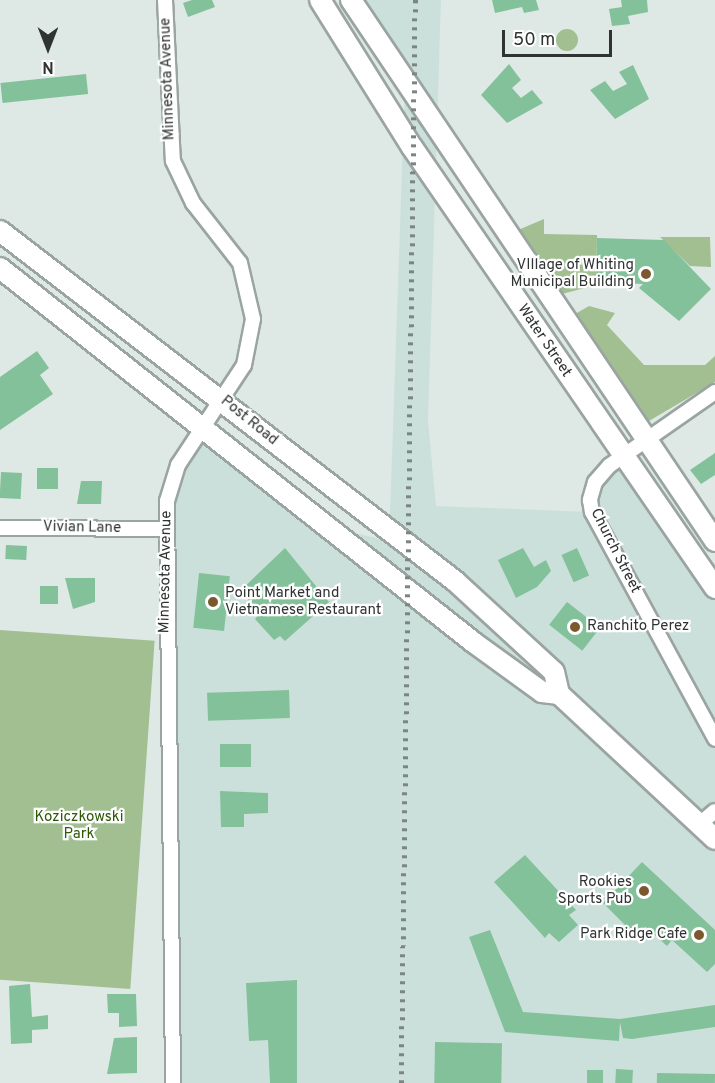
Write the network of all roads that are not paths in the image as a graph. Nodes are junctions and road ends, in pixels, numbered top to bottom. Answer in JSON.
{"nodes":[{"id":1,"x":165,"y":0,"type":"edge"},
{"id":2,"x":320,"y":0,"type":"edge"},
{"id":3,"x":351,"y":0,"type":"edge"},
{"id":4,"x":0,"y":231,"type":"edge"},
{"id":5,"x":0,"y":268,"type":"edge"},
{"id":6,"x":715,"y":392,"type":"edge"},
{"id":7,"x":222,"y":399,"type":"junction"},
{"id":8,"x":204,"y":425,"type":"junction"},
{"id":9,"x":645,"y":441,"type":"junction"},
{"id":10,"x":622,"y":456,"type":"junction"},
{"id":11,"x":0,"y":528,"type":"edge"},
{"id":12,"x":164,"y":529,"type":"junction"},
{"id":13,"x":715,"y":542,"type":"edge"},
{"id":14,"x":715,"y":588,"type":"edge"},
{"id":15,"x":559,"y":694,"type":"junction"},
{"id":16,"x":715,"y":739,"type":"edge"},
{"id":17,"x":708,"y":817,"type":"edge"},
{"id":18,"x":715,"y":839,"type":"edge"},
{"id":19,"x":173,"y":1083,"type":"edge"}],
"edges":[{"from":1,"to":7,"type":"street","name":"Minnesota Avenue"},
{"from":2,"to":10,"type":"main road","name":"Water Street"},
{"from":3,"to":9,"type":"main road","name":"Water Street"},
{"from":4,"to":7,"type":"main road","name":"Post Road"},
{"from":5,"to":8,"type":"main road","name":"Post Road"},
{"from":6,"to":9,"type":"street","name":"Church Street"},
{"from":7,"to":8,"type":"street","name":"Minnesota Avenue"},
{"from":7,"to":15,"type":"main road","name":"Post Road"},
{"from":8,"to":12,"type":"street","name":"Minnesota Avenue"},
{"from":8,"to":15,"type":"main road","name":"Post Road"},
{"from":9,"to":10,"type":"street","name":"Church Street"},
{"from":9,"to":13,"type":"main road","name":"Water Street"},
{"from":10,"to":14,"type":"main road","name":"Water Street"},
{"from":10,"to":16,"type":"street","name":"Church Street"},
{"from":11,"to":12,"type":"street","name":"Vivian Lane"},
{"from":12,"to":19,"type":"street","name":"Minnesota Avenue"},
{"from":15,"to":17,"type":"main road"},
{"from":17,"to":18,"type":"main road"}]}
